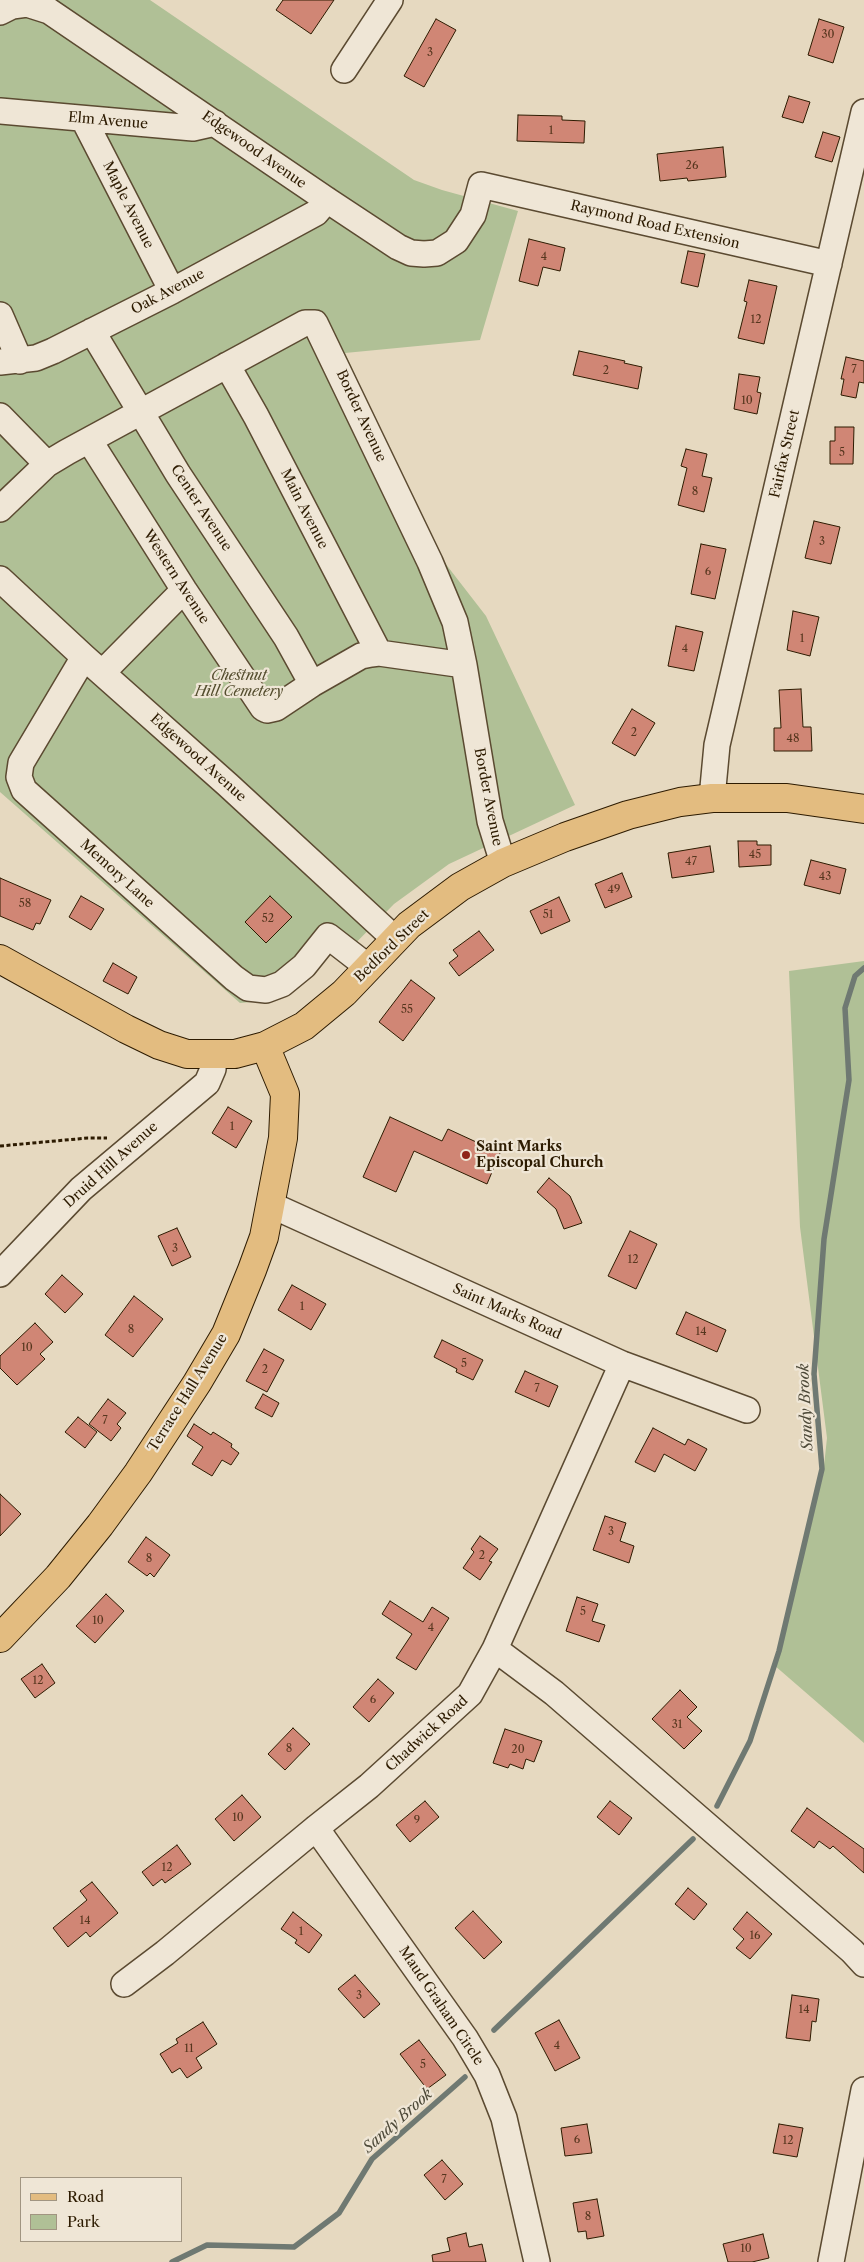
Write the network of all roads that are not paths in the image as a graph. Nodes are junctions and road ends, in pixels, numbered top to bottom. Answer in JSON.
{"nodes":[{"id":1,"x":390,"y":0,"type":"edge"},
{"id":2,"x":0,"y":12,"type":"edge"},
{"id":3,"x":344,"y":70,"type":"dead end"},
{"id":4,"x":0,"y":111,"type":"edge"},
{"id":5,"x":864,"y":112,"type":"edge"},
{"id":6,"x":84,"y":120,"type":"junction"},
{"id":7,"x":215,"y":123,"type":"junction"},
{"id":8,"x":481,"y":186,"type":"joint"},
{"id":9,"x":326,"y":200,"type":"junction"},
{"id":10,"x":829,"y":264,"type":"junction"},
{"id":11,"x":172,"y":291,"type":"junction"},
{"id":12,"x":0,"y":315,"type":"edge"},
{"id":13,"x":92,"y":331,"type":"junction"},
{"id":14,"x":10,"y":361,"type":"edge"},
{"id":15,"x":227,"y":366,"type":"junction"},
{"id":16,"x":140,"y":412,"type":"junction"},
{"id":17,"x":0,"y":416,"type":"edge"},
{"id":18,"x":89,"y":440,"type":"junction"},
{"id":19,"x":47,"y":464,"type":"junction"},
{"id":20,"x":0,"y":509,"type":"edge"},
{"id":21,"x":0,"y":579,"type":"edge"},
{"id":22,"x":184,"y":590,"type":"junction"},
{"id":23,"x":379,"y":653,"type":"junction"},
{"id":24,"x":93,"y":665,"type":"junction"},
{"id":25,"x":464,"y":665,"type":"junction"},
{"id":26,"x":312,"y":684,"type":"junction"},
{"id":27,"x":712,"y":798,"type":"junction"},
{"id":28,"x":864,"y":809,"type":"edge"},
{"id":29,"x":503,"y":863,"type":"junction"},
{"id":30,"x":395,"y":939,"type":"junction"},
{"id":31,"x":0,"y":959,"type":"edge"},
{"id":32,"x":368,"y":967,"type":"junction"},
{"id":33,"x":265,"y":1046,"type":"junction"},
{"id":34,"x":214,"y":1055,"type":"junction"},
{"id":35,"x":271,"y":1205,"type":"junction"},
{"id":36,"x":0,"y":1274,"type":"edge"},
{"id":37,"x":622,"y":1364,"type":"junction"},
{"id":38,"x":747,"y":1410,"type":"dead end"},
{"id":39,"x":0,"y":1638,"type":"edge"},
{"id":40,"x":495,"y":1649,"type":"junction"},
{"id":41,"x":316,"y":1828,"type":"junction"},
{"id":42,"x":864,"y":1964,"type":"edge"},
{"id":43,"x":124,"y":1984,"type":"dead end"},
{"id":44,"x":864,"y":2090,"type":"edge"},
{"id":45,"x":537,"y":2262,"type":"edge"},
{"id":46,"x":831,"y":2262,"type":"edge"}],
"edges":[{"from":1,"to":3,"type":"street"},
{"from":2,"to":7,"type":"street","name":"Edgewood Avenue"},
{"from":4,"to":6,"type":"street","name":"Elm Avenue"},
{"from":5,"to":10,"type":"street","name":"Fairfax Street"},
{"from":6,"to":7,"type":"street","name":"Elm Avenue"},
{"from":6,"to":11,"type":"street","name":"Maple Avenue"},
{"from":7,"to":9,"type":"street","name":"Edgewood Avenue"},
{"from":8,"to":9,"type":"street","name":"Edgewood Avenue"},
{"from":8,"to":10,"type":"street","name":"Raymond Road Extension"},
{"from":9,"to":11,"type":"street","name":"Oak Avenue"},
{"from":10,"to":27,"type":"street","name":"Fairfax Street"},
{"from":11,"to":13,"type":"street","name":"Oak Avenue"},
{"from":12,"to":14,"type":"street"},
{"from":13,"to":14,"type":"street","name":"Oak Avenue"},
{"from":13,"to":16,"type":"street","name":"Center Avenue"},
{"from":15,"to":16,"type":"street","name":"Border Avenue"},
{"from":15,"to":23,"type":"street","name":"Main Avenue"},
{"from":15,"to":25,"type":"street","name":"Border Avenue"},
{"from":16,"to":18,"type":"street","name":"Border Avenue"},
{"from":16,"to":26,"type":"street","name":"Center Avenue"},
{"from":17,"to":19,"type":"street"},
{"from":18,"to":19,"type":"street","name":"Border Avenue"},
{"from":18,"to":22,"type":"street","name":"Western Avenue"},
{"from":19,"to":20,"type":"street","name":"Border Avenue"},
{"from":21,"to":24,"type":"street","name":"Edgewood Avenue"},
{"from":22,"to":24,"type":"street","name":"Memory Lane"},
{"from":22,"to":26,"type":"street","name":"Western Avenue"},
{"from":23,"to":25,"type":"street"},
{"from":23,"to":26,"type":"street"},
{"from":24,"to":30,"type":"street","name":"Edgewood Avenue"},
{"from":24,"to":32,"type":"street","name":"Memory Lane"},
{"from":25,"to":29,"type":"street","name":"Border Avenue"},
{"from":27,"to":28,"type":"main road","name":"Bedford Street"},
{"from":27,"to":29,"type":"main road","name":"Bedford Street"},
{"from":29,"to":30,"type":"main road","name":"Bedford Street"},
{"from":30,"to":32,"type":"main road","name":"Bedford Street"},
{"from":31,"to":34,"type":"main road","name":"Bedford Street"},
{"from":32,"to":33,"type":"main road","name":"Bedford Street"},
{"from":33,"to":34,"type":"main road","name":"Bedford Street"},
{"from":33,"to":35,"type":"main road","name":"Terrace Hall Avenue"},
{"from":34,"to":36,"type":"street","name":"Druid Hill Avenue"},
{"from":35,"to":37,"type":"street","name":"Saint Marks Road"},
{"from":35,"to":39,"type":"main road","name":"Terrace Hall Avenue"},
{"from":37,"to":38,"type":"street","name":"Saint Marks Road"},
{"from":37,"to":40,"type":"street","name":"Chadwick Road"},
{"from":40,"to":41,"type":"street","name":"Chadwick Road"},
{"from":40,"to":42,"type":"street"},
{"from":41,"to":43,"type":"street","name":"Chadwick Road"},
{"from":41,"to":45,"type":"street","name":"Maud Graham Circle"},
{"from":44,"to":46,"type":"street"}]}
